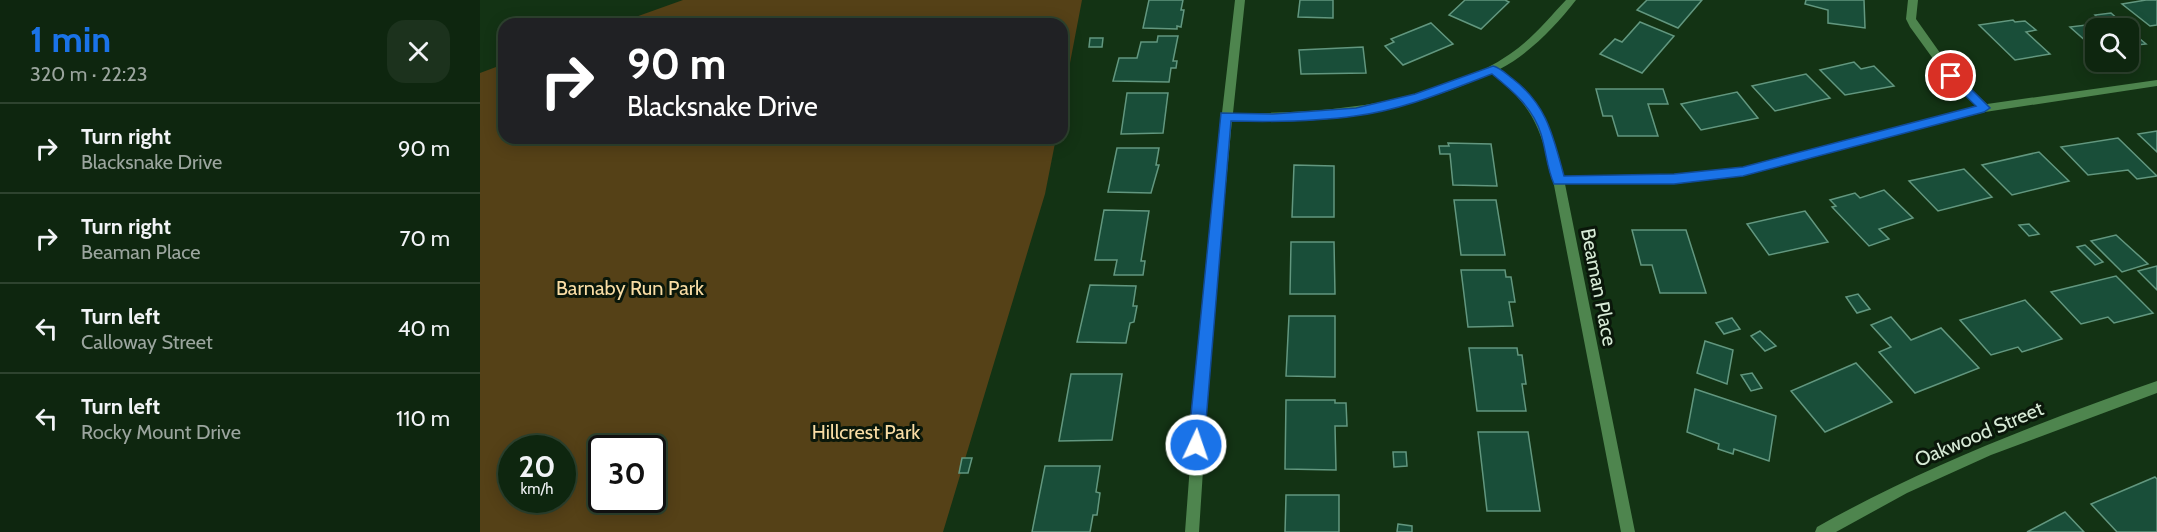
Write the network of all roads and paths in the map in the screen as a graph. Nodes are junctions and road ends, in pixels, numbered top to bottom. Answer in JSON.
{"nodes":[{"id":1,"x":1240,"y":0,"type":"edge"},
{"id":2,"x":1571,"y":0,"type":"edge"},
{"id":3,"x":1913,"y":0,"type":"edge"},
{"id":4,"x":1493,"y":69,"type":"junction"},
{"id":5,"x":2157,"y":83,"type":"edge"},
{"id":6,"x":1984,"y":108,"type":"junction"},
{"id":7,"x":1225,"y":116,"type":"junction"},
{"id":8,"x":1558,"y":180,"type":"junction"},
{"id":9,"x":2157,"y":387,"type":"edge"},
{"id":10,"x":1192,"y":532,"type":"edge"},
{"id":11,"x":1628,"y":532,"type":"edge"},
{"id":12,"x":1822,"y":532,"type":"edge"}],
"edges":[{"from":1,"to":7,"type":"street"},
{"from":2,"to":4,"type":"street"},
{"from":3,"to":6,"type":"street"},
{"from":4,"to":7,"type":"street"},
{"from":4,"to":8,"type":"street","name":"Beaman Place"},
{"from":5,"to":6,"type":"street"},
{"from":6,"to":8,"type":"street"},
{"from":7,"to":10,"type":"street"},
{"from":8,"to":11,"type":"street","name":"Beaman Place"},
{"from":9,"to":12,"type":"street","name":"Oakwood Street"}]}
